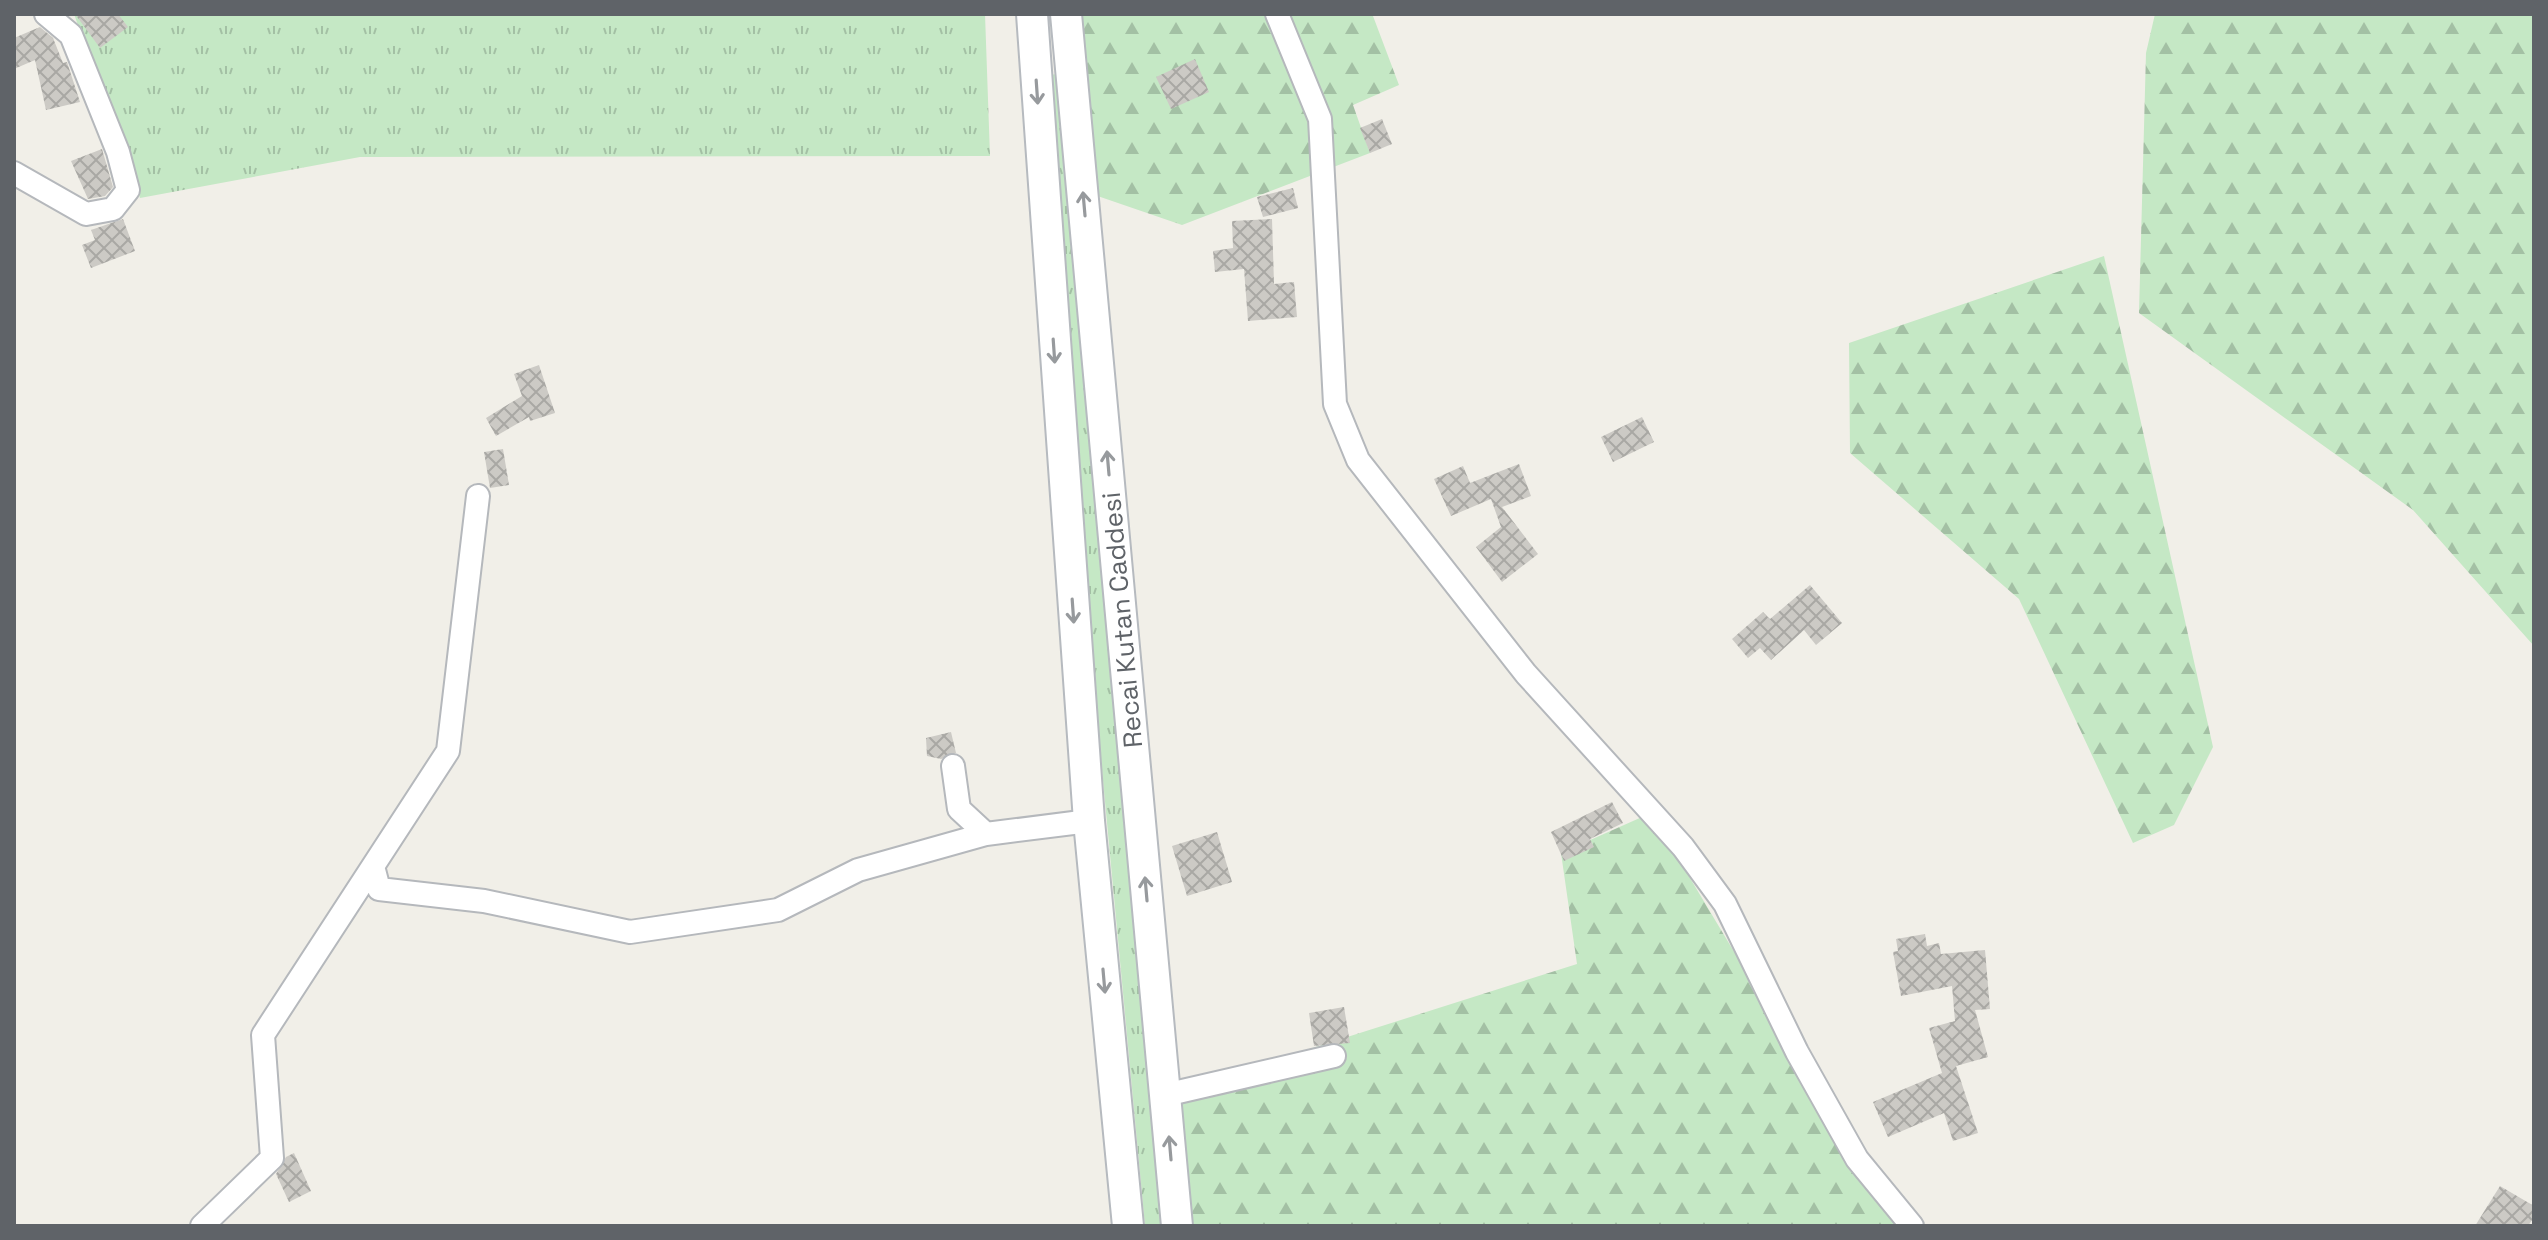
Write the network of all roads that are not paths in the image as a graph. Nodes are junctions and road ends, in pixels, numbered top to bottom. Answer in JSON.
{"nodes":[{"id":1,"x":46,"y":14,"type":"edge"},
{"id":2,"x":1032,"y":14,"type":"edge"},
{"id":3,"x":1066,"y":14,"type":"edge"},
{"id":4,"x":1277,"y":14,"type":"edge"},
{"id":5,"x":14,"y":173,"type":"edge"},
{"id":6,"x":478,"y":496,"type":"dead end"},
{"id":7,"x":953,"y":766,"type":"dead end"},
{"id":8,"x":1089,"y":821,"type":"junction"},
{"id":9,"x":986,"y":834,"type":"junction"},
{"id":10,"x":374,"y":870,"type":"junction"},
{"id":11,"x":1334,"y":1056,"type":"dead end"},
{"id":12,"x":1165,"y":1095,"type":"junction"},
{"id":13,"x":202,"y":1226,"type":"edge"},
{"id":14,"x":1128,"y":1226,"type":"edge"},
{"id":15,"x":1177,"y":1226,"type":"edge"},
{"id":16,"x":1912,"y":1226,"type":"edge"}],
"edges":[{"from":1,"to":5,"type":"street"},
{"from":2,"to":8,"type":"main road","name":"Recai Kutan Caddesi","one_way":true},
{"from":12,"to":3,"type":"main road","name":"Recai Kutan Caddesi","one_way":true},
{"from":4,"to":16,"type":"street"},
{"from":6,"to":10,"type":"street"},
{"from":7,"to":9,"type":"street"},
{"from":8,"to":9,"type":"street"},
{"from":8,"to":14,"type":"main road","name":"Recai Kutan Caddesi","one_way":true},
{"from":9,"to":10,"type":"street"},
{"from":10,"to":13,"type":"street"},
{"from":11,"to":12,"type":"street"},
{"from":15,"to":12,"type":"main road","name":"Recai Kutan Caddesi","one_way":true}]}
